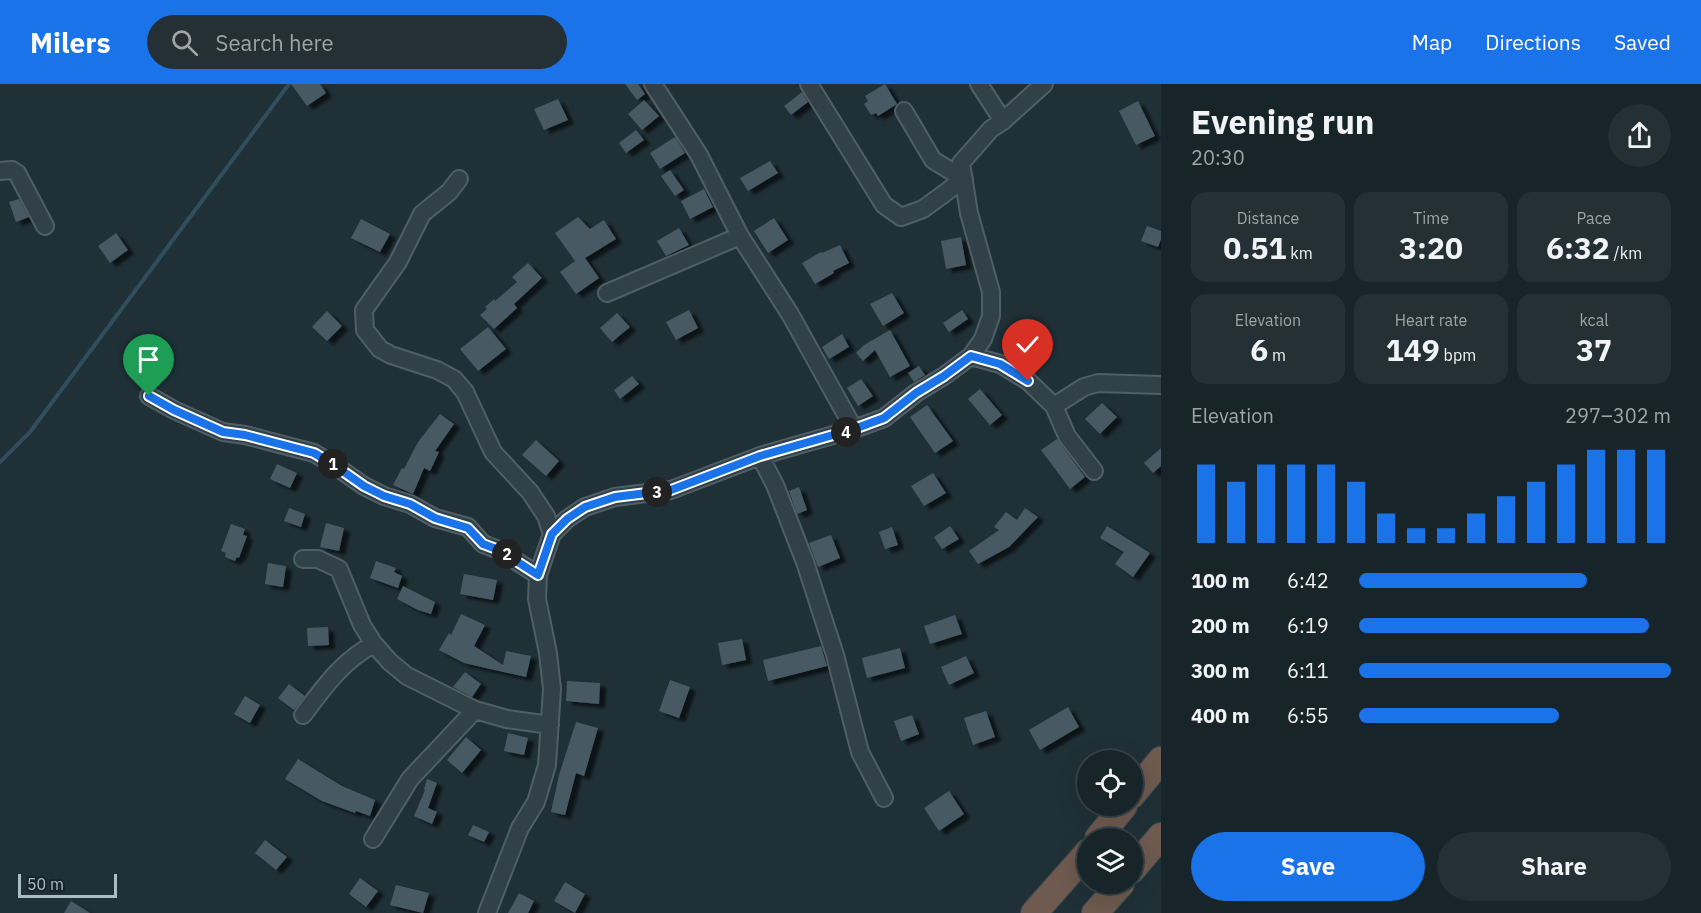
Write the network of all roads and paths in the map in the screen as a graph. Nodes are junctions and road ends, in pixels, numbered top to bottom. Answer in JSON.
{"nodes":[{"id":1,"x":653,"y":84,"type":"edge"},
{"id":2,"x":809,"y":84,"type":"edge"},
{"id":3,"x":979,"y":84,"type":"edge"},
{"id":4,"x":1044,"y":84,"type":"edge"},
{"id":5,"x":904,"y":111,"type":"dead end"},
{"id":6,"x":1003,"y":121,"type":"junction"},
{"id":7,"x":0,"y":171,"type":"edge"},
{"id":8,"x":459,"y":178,"type":"dead end"},
{"id":9,"x":964,"y":179,"type":"junction"},
{"id":10,"x":45,"y":226,"type":"dead end"},
{"id":11,"x":740,"y":236,"type":"junction"},
{"id":12,"x":607,"y":294,"type":"dead end"},
{"id":13,"x":971,"y":356,"type":"junction"},
{"id":14,"x":1161,"y":385,"type":"edge"},
{"id":15,"x":149,"y":396,"type":"dead end"},
{"id":16,"x":1054,"y":406,"type":"junction"},
{"id":17,"x":854,"y":429,"type":"junction"},
{"id":18,"x":760,"y":456,"type":"junction"},
{"id":19,"x":1094,"y":471,"type":"dead end"},
{"id":20,"x":552,"y":534,"type":"junction"},
{"id":21,"x":303,"y":559,"type":"dead end"},
{"id":22,"x":538,"y":575,"type":"junction"},
{"id":23,"x":374,"y":644,"type":"junction"},
{"id":24,"x":475,"y":711,"type":"junction"},
{"id":25,"x":303,"y":715,"type":"dead end"},
{"id":26,"x":550,"y":725,"type":"junction"},
{"id":27,"x":1161,"y":760,"type":"edge"},
{"id":28,"x":1143,"y":782,"type":"edge"},
{"id":29,"x":884,"y":798,"type":"dead end"},
{"id":30,"x":1116,"y":816,"type":"edge"},
{"id":31,"x":1106,"y":828,"type":"edge"},
{"id":32,"x":1161,"y":836,"type":"edge"},
{"id":33,"x":373,"y":839,"type":"dead end"},
{"id":34,"x":1143,"y":857,"type":"edge"},
{"id":35,"x":1077,"y":864,"type":"edge"},
{"id":36,"x":1112,"y":894,"type":"edge"},
{"id":37,"x":487,"y":913,"type":"edge"},
{"id":38,"x":1034,"y":913,"type":"edge"},
{"id":39,"x":1095,"y":913,"type":"edge"}],
"edges":[{"from":1,"to":11,"type":"street"},
{"from":2,"to":9,"type":"street"},
{"from":3,"to":6,"type":"street"},
{"from":4,"to":6,"type":"street"},
{"from":5,"to":9,"type":"street"},
{"from":6,"to":9,"type":"street"},
{"from":7,"to":10,"type":"street"},
{"from":8,"to":20,"type":"street"},
{"from":9,"to":13,"type":"street"},
{"from":11,"to":12,"type":"street"},
{"from":11,"to":17,"type":"street"},
{"from":13,"to":16,"type":"street"},
{"from":13,"to":17,"type":"street"},
{"from":14,"to":16,"type":"street"},
{"from":15,"to":22,"type":"street"},
{"from":16,"to":19,"type":"street"},
{"from":17,"to":18,"type":"street"},
{"from":18,"to":20,"type":"street"},
{"from":18,"to":29,"type":"street"},
{"from":20,"to":22,"type":"street"},
{"from":21,"to":23,"type":"street"},
{"from":22,"to":26,"type":"street"},
{"from":23,"to":24,"type":"street"},
{"from":23,"to":25,"type":"street"},
{"from":24,"to":26,"type":"street"},
{"from":24,"to":33,"type":"street"},
{"from":26,"to":37,"type":"street"},
{"from":27,"to":28,"type":"highway"},
{"from":30,"to":31,"type":"highway"},
{"from":32,"to":34,"type":"highway"},
{"from":35,"to":38,"type":"highway"},
{"from":36,"to":39,"type":"highway"}]}
